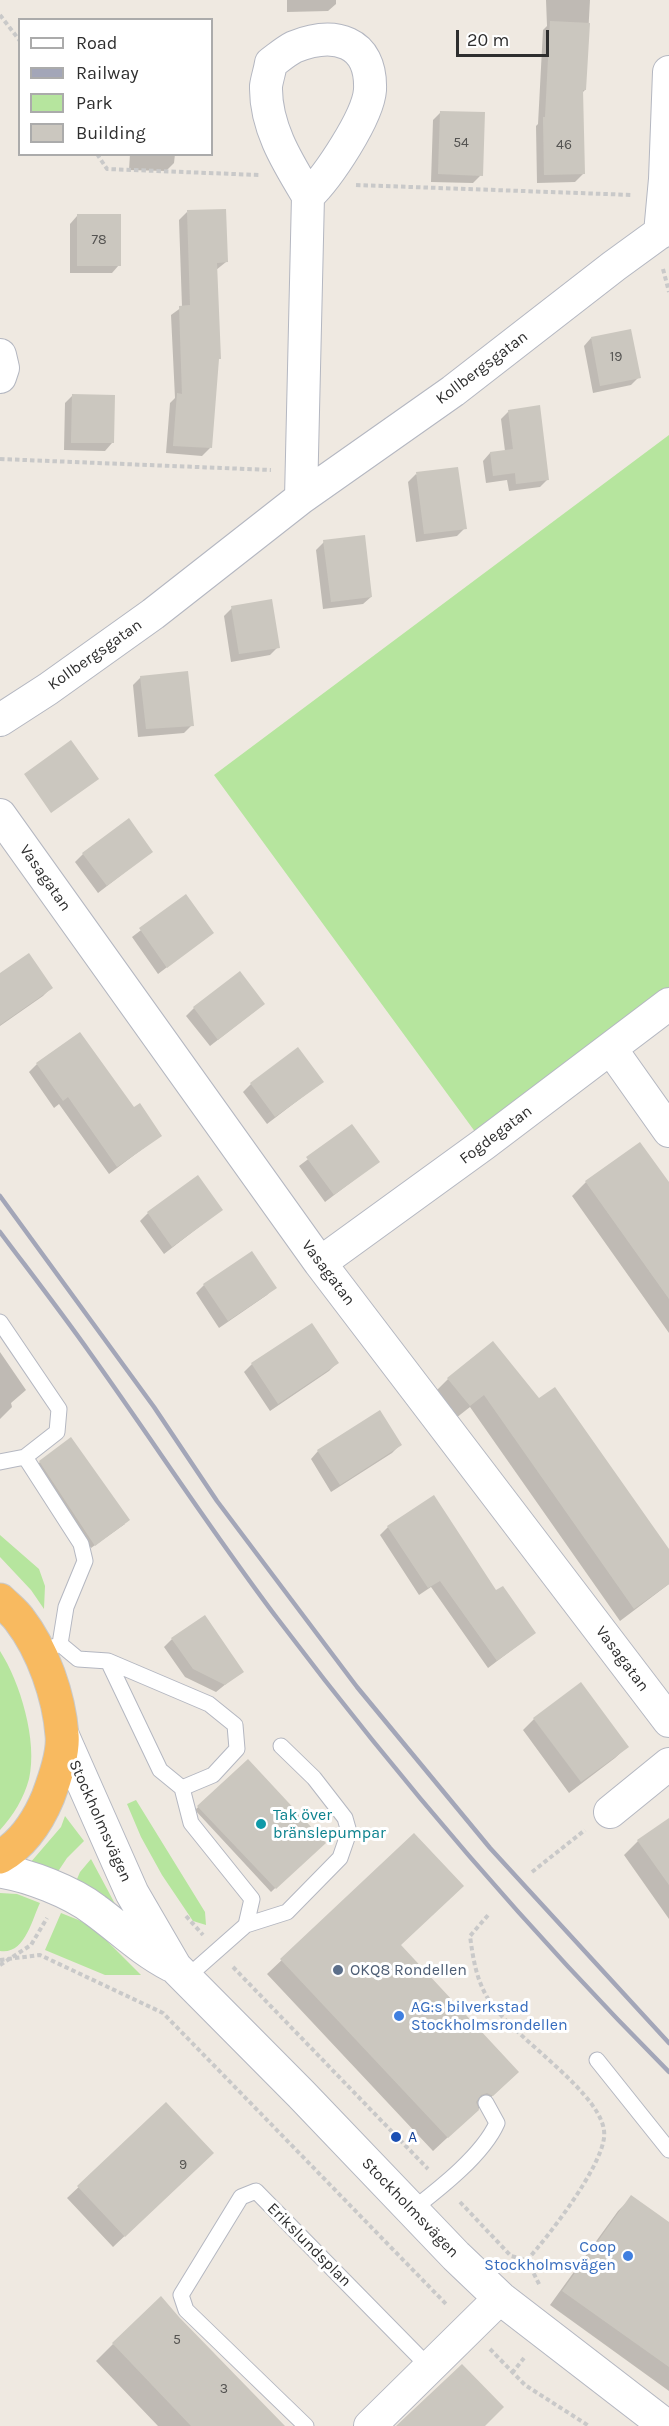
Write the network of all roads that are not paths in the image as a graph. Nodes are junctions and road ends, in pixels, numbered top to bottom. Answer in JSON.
{"nodes":[{"id":1,"x":669,"y":72,"type":"edge"},
{"id":2,"x":308,"y":185,"type":"road end"},
{"id":3,"x":664,"y":218,"type":"edge"},
{"id":4,"x":0,"y":355,"type":"edge"},
{"id":5,"x":0,"y":377,"type":"edge"},
{"id":6,"x":301,"y":484,"type":"junction"},
{"id":7,"x":0,"y":720,"type":"edge"},
{"id":8,"x":0,"y":814,"type":"edge"},
{"id":9,"x":669,"y":1005,"type":"edge"},
{"id":10,"x":611,"y":1049,"type":"junction"},
{"id":11,"x":669,"y":1131,"type":"edge"},
{"id":12,"x":320,"y":1263,"type":"junction"},
{"id":13,"x":0,"y":1322,"type":"edge"},
{"id":14,"x":25,"y":1457,"type":"junction"},
{"id":15,"x":0,"y":1462,"type":"edge"},
{"id":16,"x":0,"y":1600,"type":"edge"},
{"id":17,"x":50,"y":1649,"type":"junction"},
{"id":18,"x":108,"y":1661,"type":"junction"},
{"id":19,"x":669,"y":1720,"type":"edge"},
{"id":20,"x":63,"y":1737,"type":"junction"},
{"id":21,"x":280,"y":1746,"type":"dead end"},
{"id":22,"x":669,"y":1764,"type":"edge"},
{"id":23,"x":182,"y":1788,"type":"junction"},
{"id":24,"x":610,"y":1812,"type":"road end"},
{"id":25,"x":0,"y":1857,"type":"edge"},
{"id":26,"x":0,"y":1871,"type":"edge"},
{"id":27,"x":246,"y":1925,"type":"junction"},
{"id":28,"x":181,"y":1973,"type":"junction"},
{"id":29,"x":597,"y":2060,"type":"dead end"},
{"id":30,"x":486,"y":2103,"type":"dead end"},
{"id":31,"x":669,"y":2150,"type":"edge"},
{"id":32,"x":412,"y":2210,"type":"junction"},
{"id":33,"x":500,"y":2298,"type":"junction"},
{"id":34,"x":430,"y":2368,"type":"junction"},
{"id":35,"x":306,"y":2426,"type":"edge"},
{"id":36,"x":370,"y":2426,"type":"edge"},
{"id":37,"x":666,"y":2426,"type":"edge"}],
"edges":[{"from":1,"to":3,"type":"street"},
{"from":2,"to":6,"type":"street"},
{"from":3,"to":6,"type":"street","name":"Kollbergsgatan"},
{"from":4,"to":5,"type":"street"},
{"from":6,"to":7,"type":"street","name":"Kollbergsgatan"},
{"from":8,"to":12,"type":"street","name":"Vasagatan"},
{"from":9,"to":10,"type":"street","name":"Fogdegatan"},
{"from":10,"to":11,"type":"street"},
{"from":10,"to":12,"type":"street","name":"Fogdegatan"},
{"from":12,"to":19,"type":"street","name":"Vasagatan"},
{"from":13,"to":14,"type":"lane"},
{"from":14,"to":15,"type":"lane"},
{"from":14,"to":17,"type":"lane"},
{"from":16,"to":17,"type":"highway"},
{"from":17,"to":18,"type":"lane"},
{"from":17,"to":20,"type":"highway"},
{"from":18,"to":23,"type":"lane"},
{"from":18,"to":23,"type":"lane"},
{"from":20,"to":25,"type":"highway"},
{"from":20,"to":28,"type":"main road","name":"Stockholmsvägen"},
{"from":21,"to":27,"type":"lane"},
{"from":22,"to":24,"type":"street"},
{"from":23,"to":27,"type":"lane"},
{"from":26,"to":28,"type":"main road","name":"Stockholmsvägen"},
{"from":27,"to":28,"type":"lane"},
{"from":28,"to":32,"type":"main road","name":"Stockholmsvägen"},
{"from":29,"to":31,"type":"lane"},
{"from":30,"to":32,"type":"lane"},
{"from":32,"to":33,"type":"main road","name":"Stockholmsvägen"},
{"from":33,"to":34,"type":"street"},
{"from":33,"to":37,"type":"main road","name":"Stockholmsvägen"},
{"from":34,"to":35,"type":"lane","name":"Erikslundsplan"},
{"from":34,"to":36,"type":"street"}]}
